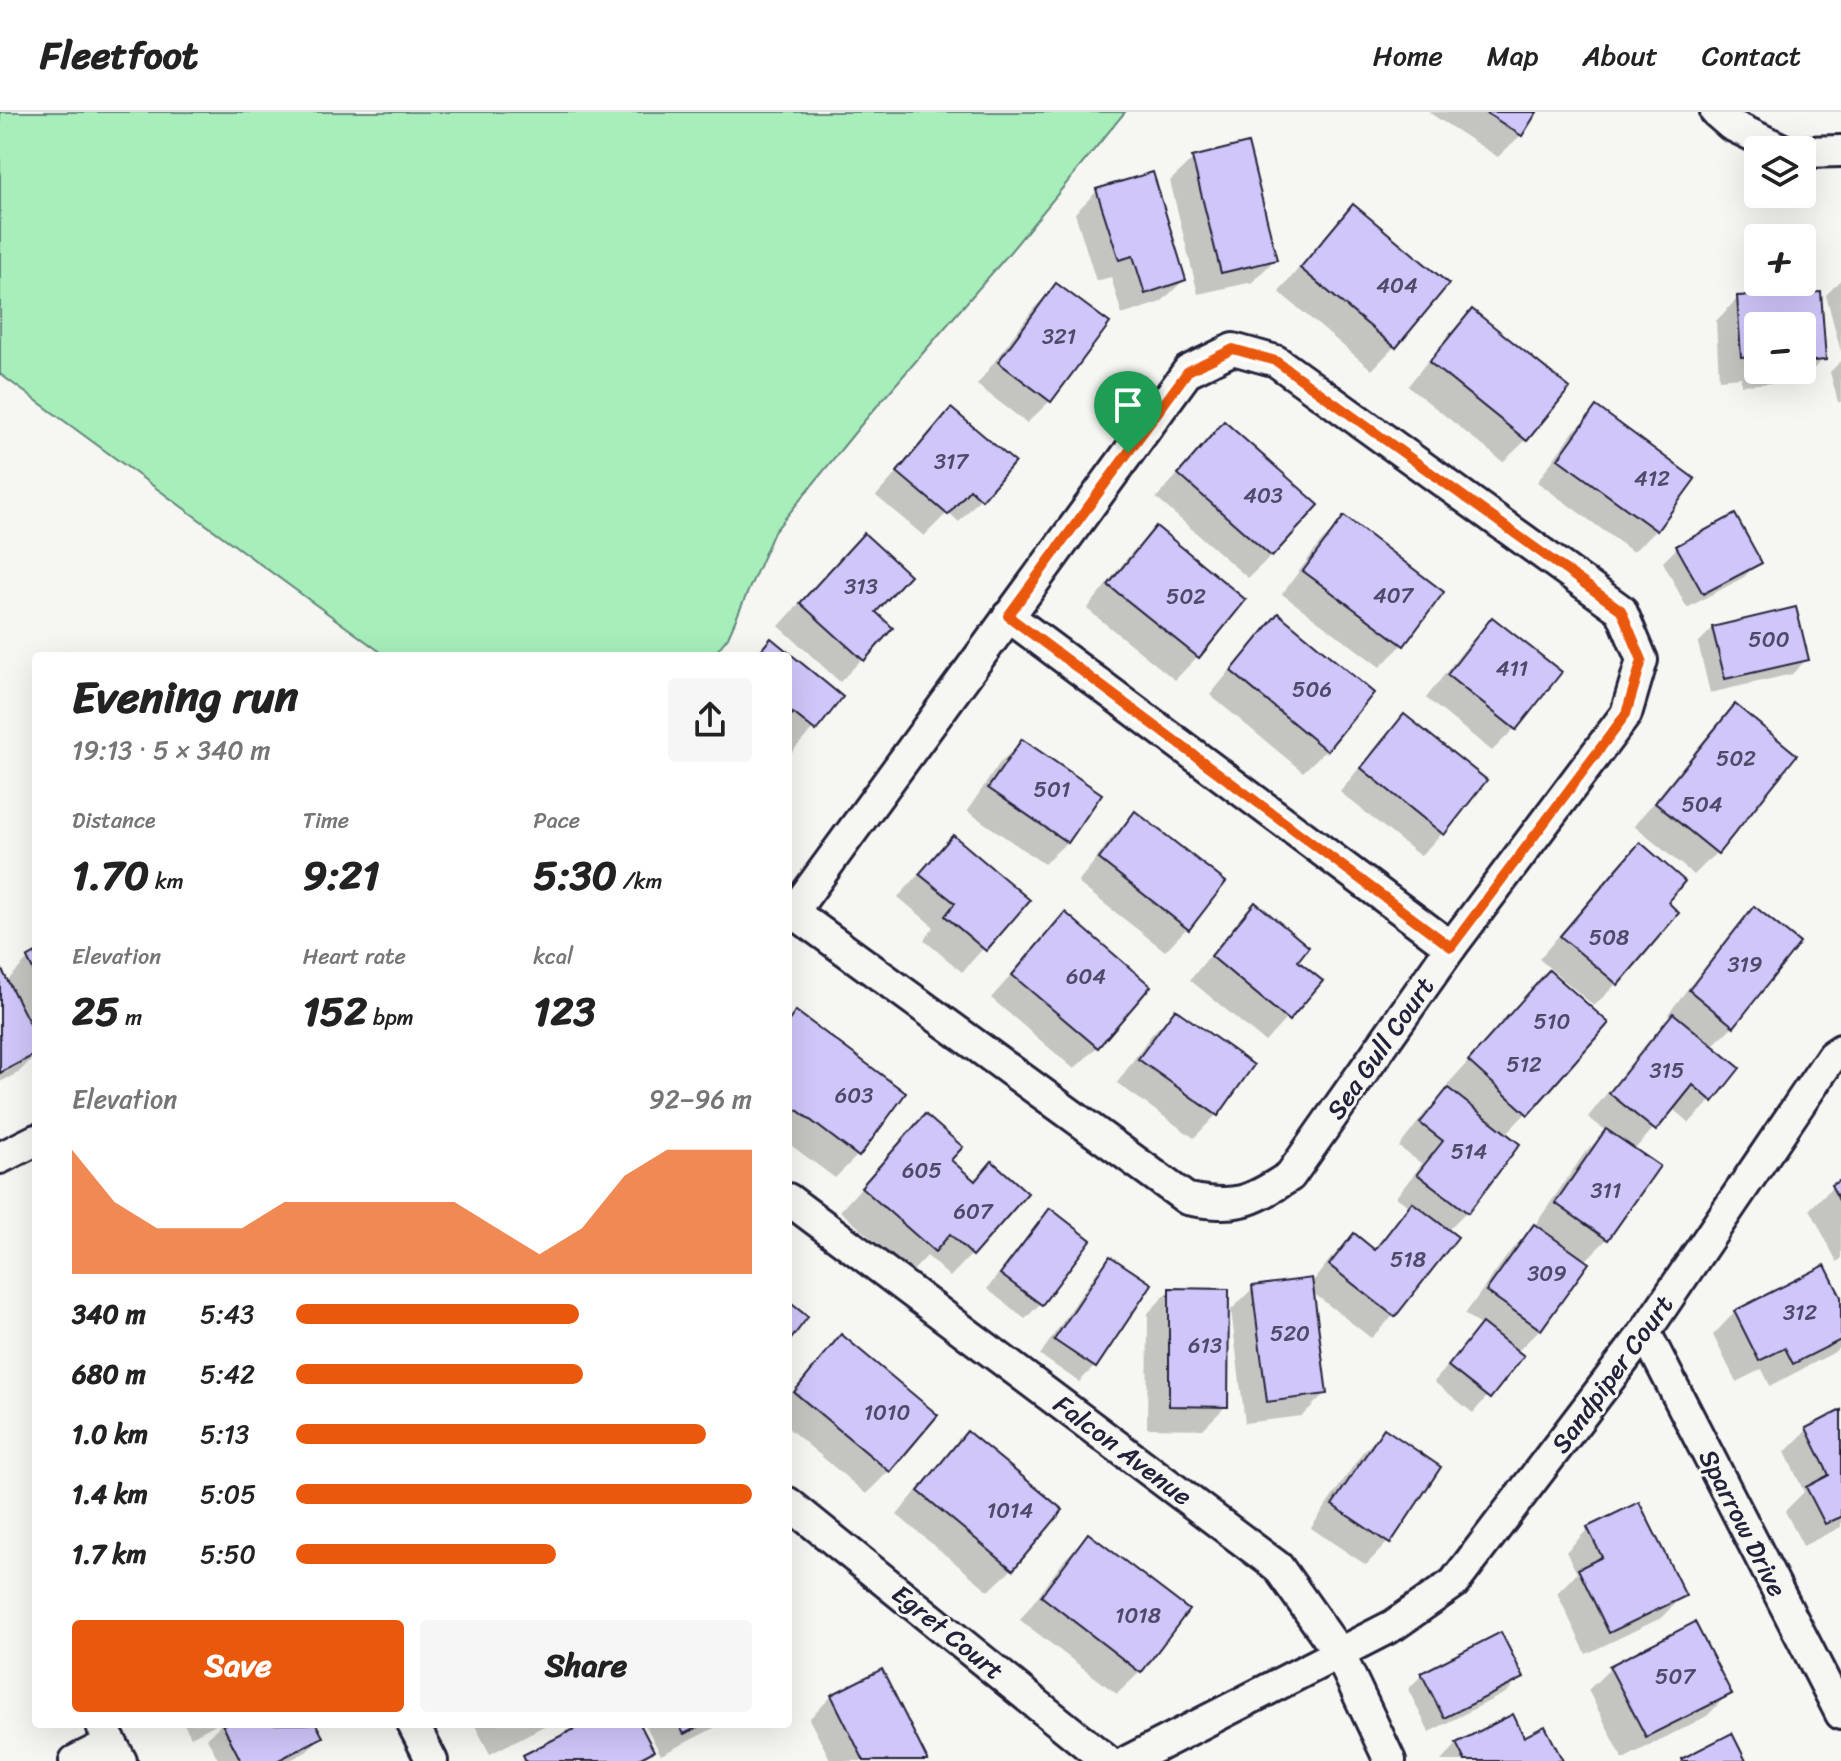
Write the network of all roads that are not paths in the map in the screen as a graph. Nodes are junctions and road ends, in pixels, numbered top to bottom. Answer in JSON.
{"nodes":[{"id":1,"x":1716,"y":112,"type":"edge"},
{"id":2,"x":1754,"y":136,"type":"edge"},
{"id":3,"x":1841,"y":151,"type":"edge"},
{"id":4,"x":1816,"y":152,"type":"edge"},
{"id":5,"x":1008,"y":616,"type":"junction"},
{"id":6,"x":792,"y":915,"type":"edge"},
{"id":7,"x":792,"y":917,"type":"edge"},
{"id":8,"x":1451,"y":947,"type":"junction"},
{"id":9,"x":1841,"y":1050,"type":"edge"},
{"id":10,"x":32,"y":1142,"type":"edge"},
{"id":11,"x":0,"y":1158,"type":"edge"},
{"id":12,"x":792,"y":1202,"type":"edge"},
{"id":13,"x":1645,"y":1332,"type":"junction"},
{"id":14,"x":792,"y":1506,"type":"edge"},
{"id":15,"x":1339,"y":1653,"type":"junction"},
{"id":16,"x":1841,"y":1714,"type":"edge"},
{"id":17,"x":415,"y":1728,"type":"edge"},
{"id":18,"x":111,"y":1743,"type":"edge"},
{"id":19,"x":75,"y":1761,"type":"edge"},
{"id":20,"x":432,"y":1761,"type":"edge"},
{"id":21,"x":1107,"y":1761,"type":"edge"},
{"id":22,"x":1128,"y":1761,"type":"edge"},
{"id":23,"x":1390,"y":1761,"type":"edge"}],
"edges":[{"from":1,"to":2,"type":"street"},
{"from":3,"to":4,"type":"street"},
{"from":5,"to":6,"type":"street","name":"Sea Gull Court"},
{"from":5,"to":8,"type":"street"},
{"from":5,"to":8,"type":"street","name":"Sea Gull Court"},
{"from":7,"to":8,"type":"street","name":"Sea Gull Court"},
{"from":9,"to":13,"type":"street","name":"Sandpiper Court"},
{"from":10,"to":11,"type":"street"},
{"from":12,"to":15,"type":"street","name":"Falcon Avenue"},
{"from":13,"to":15,"type":"street","name":"Sandpiper Court"},
{"from":13,"to":16,"type":"street","name":"Sparrow Drive"},
{"from":14,"to":21,"type":"street","name":"Egret Court"},
{"from":15,"to":22,"type":"street"},
{"from":15,"to":23,"type":"street","name":"Falcon Avenue"},
{"from":17,"to":20,"type":"street"},
{"from":18,"to":19,"type":"street"}]}
